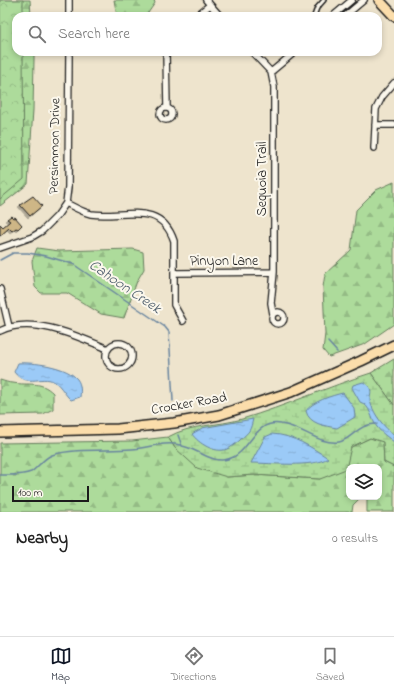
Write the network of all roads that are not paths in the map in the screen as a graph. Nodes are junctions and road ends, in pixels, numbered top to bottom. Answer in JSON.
{"nodes":[{"id":1,"x":69,"y":0,"type":"edge"},
{"id":2,"x":206,"y":0,"type":"edge"},
{"id":3,"x":324,"y":0,"type":"edge"},
{"id":4,"x":352,"y":0,"type":"edge"},
{"id":5,"x":364,"y":0,"type":"edge"},
{"id":6,"x":379,"y":0,"type":"edge"},
{"id":7,"x":210,"y":5,"type":"junction"},
{"id":8,"x":69,"y":12,"type":"edge"},
{"id":9,"x":201,"y":12,"type":"edge"},
{"id":10,"x":216,"y":12,"type":"edge"},
{"id":11,"x":316,"y":12,"type":"edge"},
{"id":12,"x":338,"y":12,"type":"edge"},
{"id":13,"x":349,"y":12,"type":"edge"},
{"id":14,"x":394,"y":16,"type":"edge"},
{"id":15,"x":69,"y":56,"type":"edge"},
{"id":16,"x":166,"y":56,"type":"edge"},
{"id":17,"x":256,"y":56,"type":"edge"},
{"id":18,"x":290,"y":56,"type":"edge"},
{"id":19,"x":270,"y":72,"type":"junction"},
{"id":20,"x":394,"y":83,"type":"edge"},
{"id":21,"x":167,"y":108,"type":"dead end"},
{"id":22,"x":375,"y":125,"type":"junction"},
{"id":23,"x":394,"y":125,"type":"edge"},
{"id":24,"x":374,"y":148,"type":"dead end"},
{"id":25,"x":66,"y":203,"type":"junction"},
{"id":26,"x":0,"y":248,"type":"edge"},
{"id":27,"x":274,"y":272,"type":"junction"},
{"id":28,"x":175,"y":273,"type":"junction"},
{"id":29,"x":0,"y":289,"type":"edge"},
{"id":30,"x":273,"y":314,"type":"dead end"},
{"id":31,"x":183,"y":321,"type":"dead end"},
{"id":32,"x":9,"y":327,"type":"junction"},
{"id":33,"x":0,"y":331,"type":"edge"},
{"id":34,"x":394,"y":345,"type":"edge"},
{"id":35,"x":108,"y":349,"type":"junction"},
{"id":36,"x":0,"y":432,"type":"edge"}],
"edges":[{"from":1,"to":8,"type":"street"},
{"from":2,"to":7,"type":"street"},
{"from":3,"to":11,"type":"lane"},
{"from":4,"to":12,"type":"street"},
{"from":5,"to":13,"type":"street"},
{"from":6,"to":14,"type":"main road"},
{"from":7,"to":9,"type":"street"},
{"from":7,"to":10,"type":"street"},
{"from":15,"to":25,"type":"street","name":"Persimmon Drive"},
{"from":16,"to":21,"type":"street"},
{"from":17,"to":19,"type":"street"},
{"from":18,"to":19,"type":"street"},
{"from":19,"to":27,"type":"street","name":"Sequoia Trail"},
{"from":20,"to":22,"type":"street"},
{"from":22,"to":23,"type":"street"},
{"from":22,"to":24,"type":"street"},
{"from":25,"to":26,"type":"street","name":"Persimmon Drive"},
{"from":25,"to":28,"type":"street"},
{"from":27,"to":28,"type":"street","name":"Pinyon Lane"},
{"from":27,"to":30,"type":"street","name":"Sequoia Trail"},
{"from":28,"to":31,"type":"street"},
{"from":29,"to":32,"type":"street"},
{"from":32,"to":33,"type":"street"},
{"from":32,"to":35,"type":"street"},
{"from":34,"to":36,"type":"main road","name":"Crocker Road"},
{"from":35,"to":35,"type":"street"}]}
